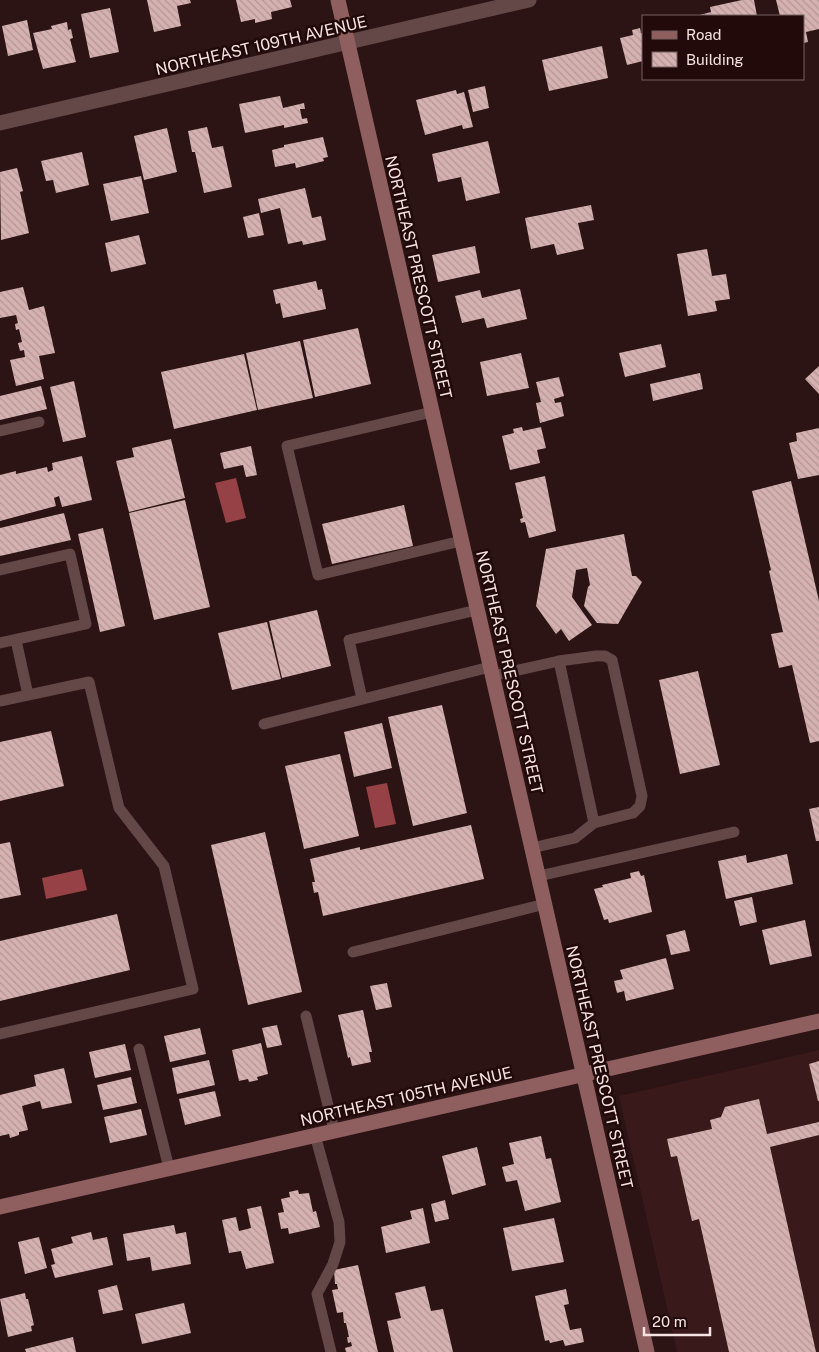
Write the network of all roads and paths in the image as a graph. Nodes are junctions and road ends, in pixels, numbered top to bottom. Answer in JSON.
{"nodes":[{"id":1,"x":338,"y":0,"type":"edge"},
{"id":2,"x":529,"y":0,"type":"edge"},
{"id":3,"x":348,"y":42,"type":"junction"},
{"id":4,"x":0,"y":123,"type":"edge"},
{"id":5,"x":432,"y":412,"type":"junction"},
{"id":6,"x":39,"y":422,"type":"dead end"},
{"id":7,"x":0,"y":431,"type":"edge"},
{"id":8,"x":461,"y":541,"type":"junction"},
{"id":9,"x":0,"y":570,"type":"edge"},
{"id":10,"x":477,"y":610,"type":"junction"},
{"id":11,"x":16,"y":640,"type":"junction"},
{"id":12,"x":0,"y":643,"type":"edge"},
{"id":13,"x":559,"y":661,"type":"junction"},
{"id":14,"x":491,"y":671,"type":"junction"},
{"id":15,"x":28,"y":695,"type":"junction"},
{"id":16,"x":362,"y":699,"type":"junction"},
{"id":17,"x":0,"y":700,"type":"edge"},
{"id":18,"x":264,"y":724,"type":"dead end"},
{"id":19,"x":594,"y":822,"type":"junction"},
{"id":20,"x":734,"y":832,"type":"dead end"},
{"id":21,"x":532,"y":848,"type":"junction"},
{"id":22,"x":539,"y":876,"type":"junction"},
{"id":23,"x":546,"y":904,"type":"junction"},
{"id":24,"x":353,"y":952,"type":"dead end"},
{"id":25,"x":306,"y":1016,"type":"dead end"},
{"id":26,"x":819,"y":1021,"type":"edge"},
{"id":27,"x":0,"y":1034,"type":"edge"},
{"id":28,"x":139,"y":1049,"type":"dead end"},
{"id":29,"x":584,"y":1074,"type":"junction"},
{"id":30,"x":334,"y":1130,"type":"junction"},
{"id":31,"x":315,"y":1135,"type":"junction"},
{"id":32,"x":169,"y":1168,"type":"junction"},
{"id":33,"x":0,"y":1207,"type":"edge"},
{"id":34,"x":331,"y":1352,"type":"edge"},
{"id":35,"x":647,"y":1352,"type":"edge"}],
"edges":[{"from":1,"to":3,"type":"street","name":"NORTHEAST PRESCOTT STREET"},
{"from":2,"to":3,"type":"street","name":"NORTHEAST 109TH AVENUE"},
{"from":3,"to":4,"type":"street","name":"NORTHEAST 109TH AVENUE"},
{"from":3,"to":5,"type":"street","name":"NORTHEAST PRESCOTT STREET"},
{"from":5,"to":8,"type":"street","name":"NORTHEAST PRESCOTT STREET"},
{"from":5,"to":8,"type":"lane"},
{"from":6,"to":7,"type":"lane"},
{"from":8,"to":10,"type":"street","name":"NORTHEAST PRESCOTT STREET"},
{"from":9,"to":11,"type":"lane"},
{"from":10,"to":14,"type":"street","name":"NORTHEAST PRESCOTT STREET"},
{"from":10,"to":16,"type":"lane"},
{"from":11,"to":12,"type":"lane"},
{"from":11,"to":15,"type":"lane"},
{"from":13,"to":14,"type":"lane"},
{"from":13,"to":19,"type":"lane"},
{"from":13,"to":19,"type":"lane"},
{"from":14,"to":16,"type":"lane"},
{"from":14,"to":21,"type":"street","name":"NORTHEAST PRESCOTT STREET"},
{"from":15,"to":17,"type":"lane"},
{"from":15,"to":27,"type":"lane"},
{"from":16,"to":18,"type":"lane"},
{"from":19,"to":21,"type":"lane"},
{"from":20,"to":22,"type":"lane"},
{"from":21,"to":22,"type":"street","name":"NORTHEAST PRESCOTT STREET"},
{"from":22,"to":23,"type":"street","name":"NORTHEAST PRESCOTT STREET"},
{"from":23,"to":24,"type":"lane"},
{"from":23,"to":29,"type":"street","name":"NORTHEAST PRESCOTT STREET"},
{"from":25,"to":30,"type":"lane"},
{"from":26,"to":29,"type":"street","name":"NORTHEAST 105TH AVENUE"},
{"from":28,"to":32,"type":"lane"},
{"from":29,"to":30,"type":"street","name":"NORTHEAST 105TH AVENUE"},
{"from":29,"to":35,"type":"street","name":"NORTHEAST PRESCOTT STREET"},
{"from":30,"to":31,"type":"street","name":"NORTHEAST 105TH AVENUE"},
{"from":31,"to":32,"type":"street","name":"NORTHEAST 105TH AVENUE"},
{"from":31,"to":34,"type":"lane"},
{"from":32,"to":33,"type":"street","name":"NORTHEAST 105TH AVENUE"}]}
